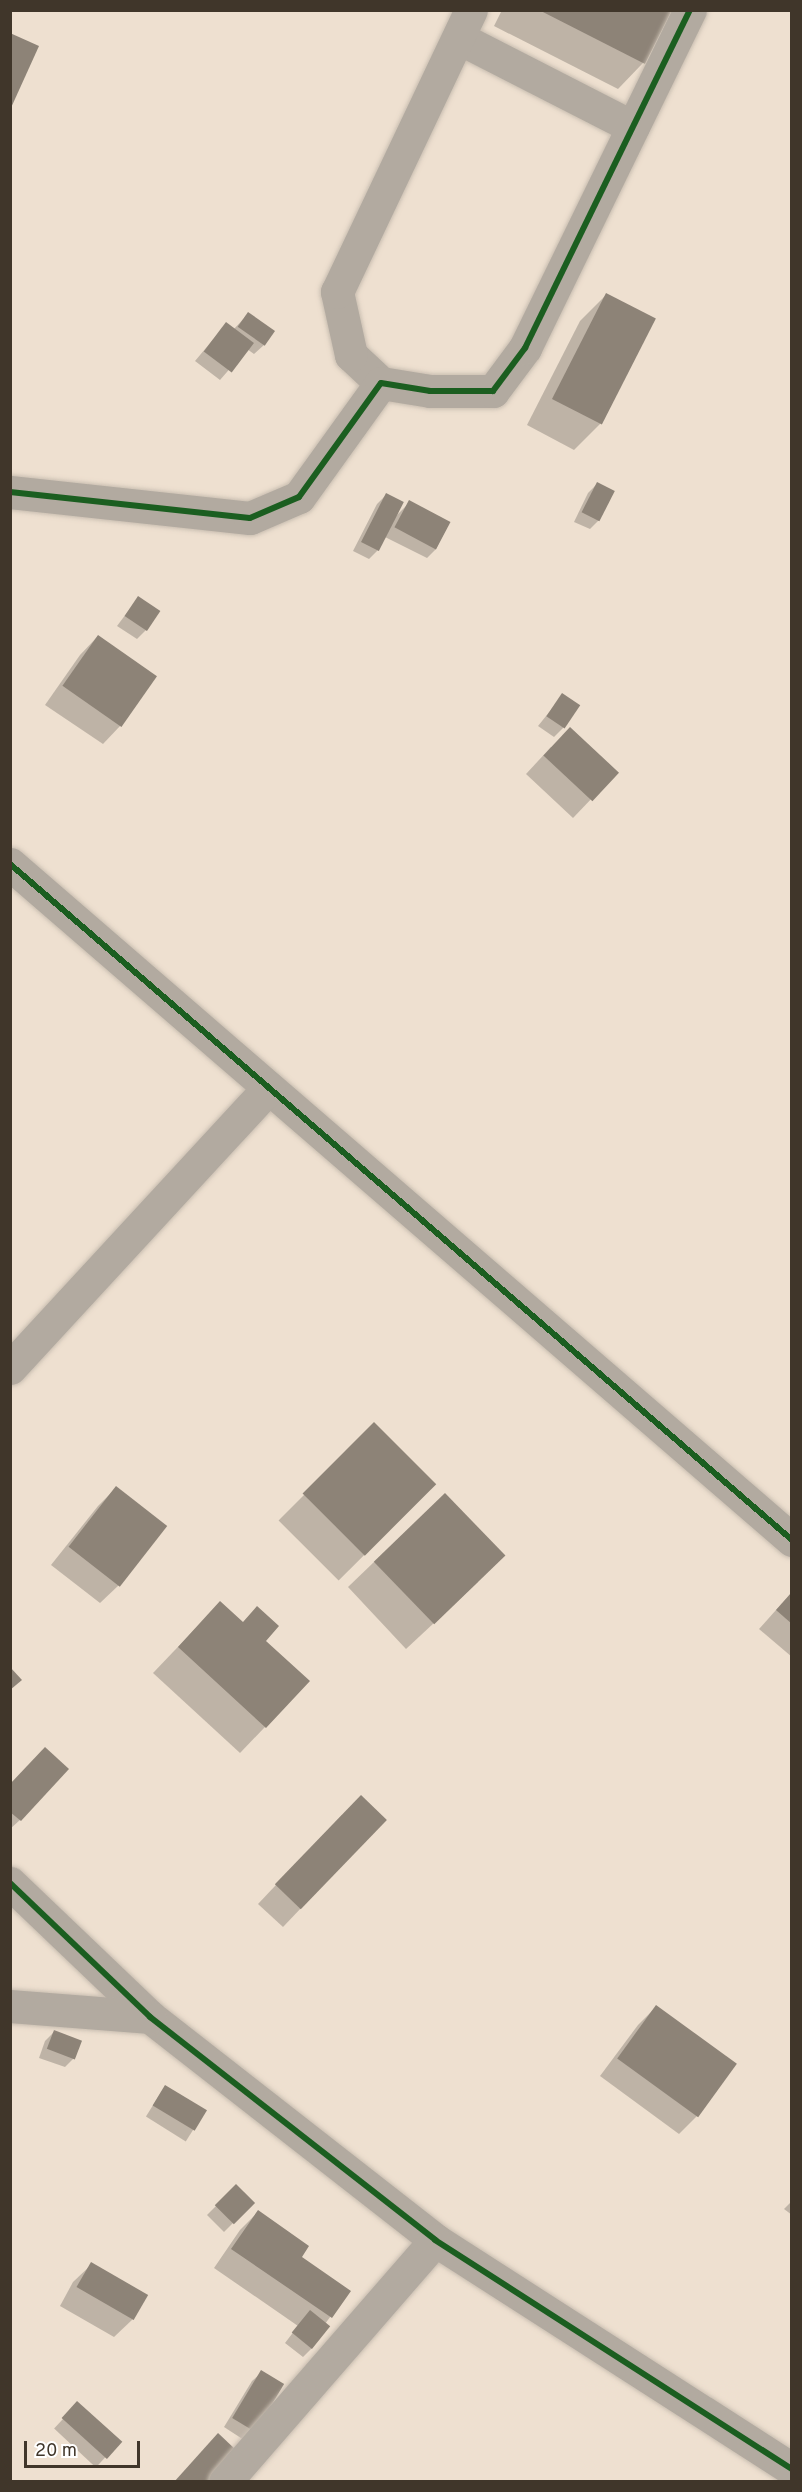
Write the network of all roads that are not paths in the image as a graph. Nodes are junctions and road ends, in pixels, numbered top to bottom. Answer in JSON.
{"nodes":[{"id":1,"x":690,"y":10,"type":"edge"},
{"id":2,"x":465,"y":24,"type":"edge"},
{"id":3,"x":633,"y":127,"type":"junction"},
{"id":4,"x":381,"y":383,"type":"junction"},
{"id":5,"x":10,"y":492,"type":"edge"},
{"id":6,"x":10,"y":864,"type":"edge"},
{"id":7,"x":268,"y":1088,"type":"junction"},
{"id":8,"x":10,"y":1368,"type":"edge"},
{"id":9,"x":792,"y":1540,"type":"edge"},
{"id":10,"x":10,"y":1883,"type":"edge"},
{"id":11,"x":10,"y":2006,"type":"edge"},
{"id":12,"x":150,"y":2017,"type":"junction"},
{"id":13,"x":435,"y":2240,"type":"junction"},
{"id":14,"x":792,"y":2469,"type":"edge"},
{"id":15,"x":225,"y":2481,"type":"edge"}],
"edges":[{"from":1,"to":3,"type":"street"},
{"from":2,"to":3,"type":"street"},
{"from":2,"to":4,"type":"street"},
{"from":3,"to":4,"type":"street"},
{"from":4,"to":5,"type":"street"},
{"from":6,"to":7,"type":"street"},
{"from":7,"to":8,"type":"street"},
{"from":7,"to":9,"type":"street"},
{"from":10,"to":12,"type":"street"},
{"from":11,"to":12,"type":"street"},
{"from":12,"to":13,"type":"street"},
{"from":13,"to":14,"type":"street"},
{"from":13,"to":15,"type":"street"}]}
